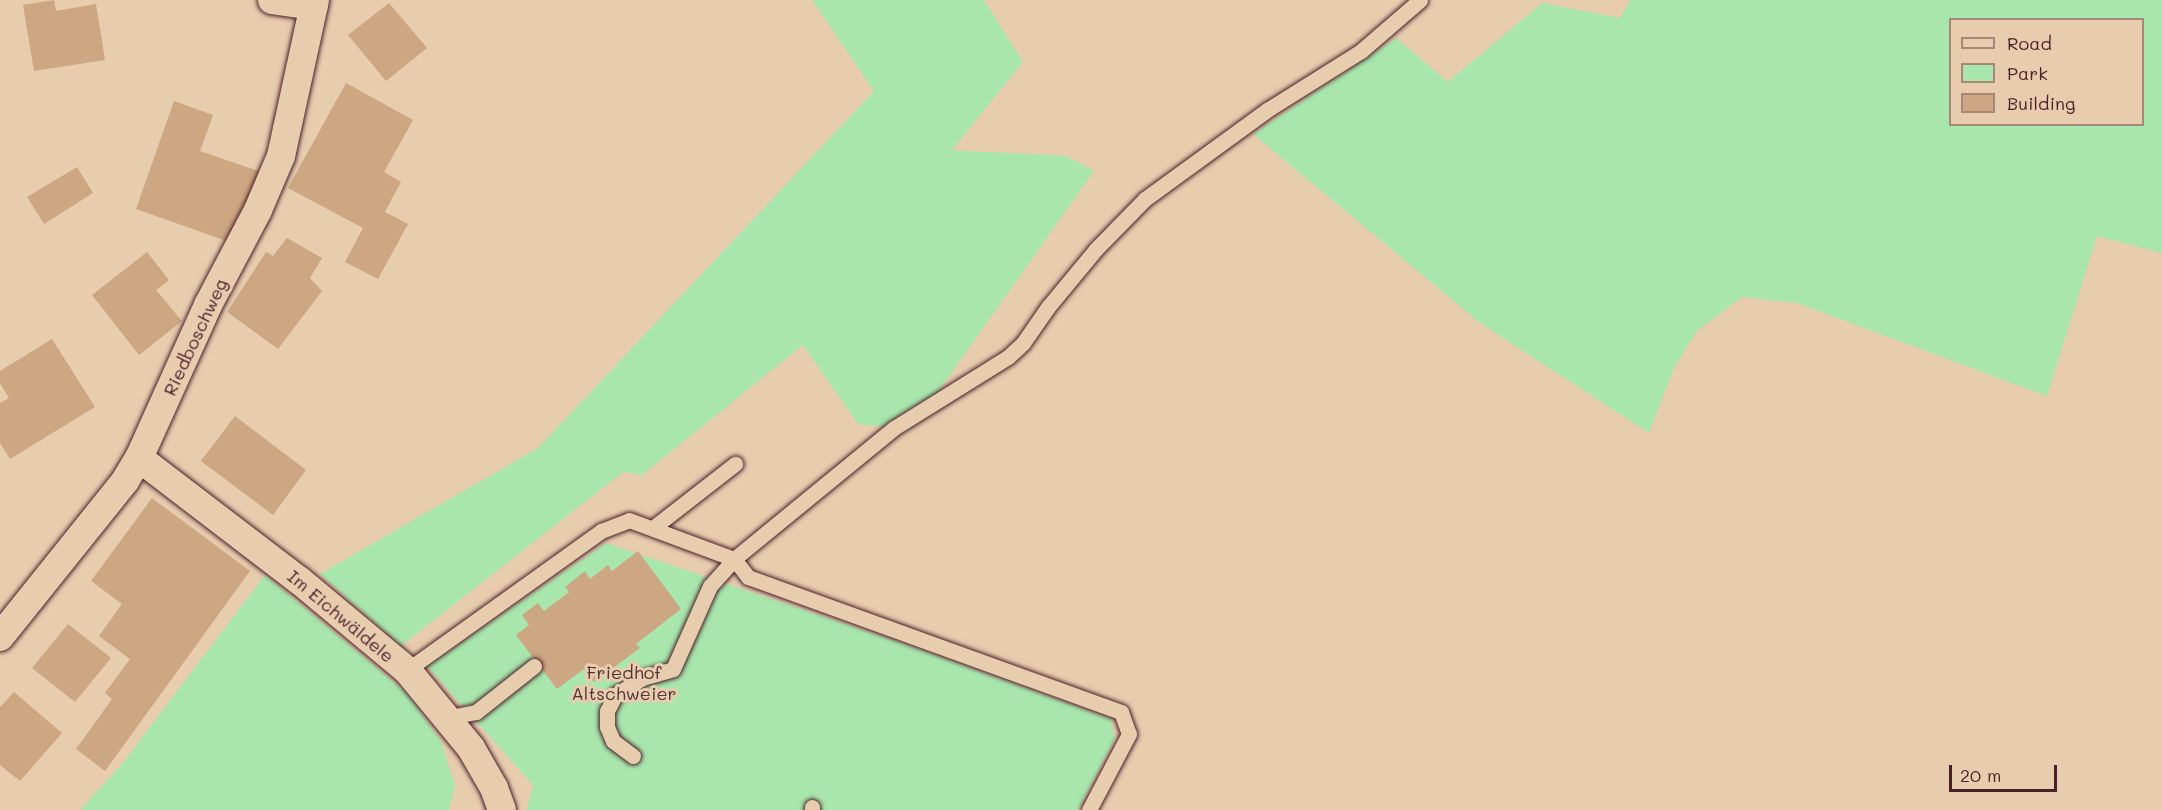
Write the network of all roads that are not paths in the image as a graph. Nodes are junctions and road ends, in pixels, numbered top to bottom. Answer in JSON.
{"nodes":[{"id":1,"x":272,"y":0,"type":"edge"},
{"id":2,"x":1420,"y":0,"type":"edge"},
{"id":3,"x":314,"y":3,"type":"edge"},
{"id":4,"x":139,"y":458,"type":"junction"},
{"id":5,"x":735,"y":464,"type":"dead end"},
{"id":6,"x":654,"y":527,"type":"junction"},
{"id":7,"x":734,"y":559,"type":"junction"},
{"id":8,"x":0,"y":636,"type":"edge"},
{"id":9,"x":534,"y":666,"type":"dead end"},
{"id":10,"x":407,"y":670,"type":"junction"},
{"id":11,"x":445,"y":718,"type":"junction"},
{"id":12,"x":633,"y":756,"type":"dead end"},
{"id":13,"x":502,"y":810,"type":"edge"},
{"id":14,"x":1089,"y":810,"type":"edge"}],
"edges":[{"from":1,"to":3,"type":"street"},
{"from":2,"to":7,"type":"lane"},
{"from":3,"to":4,"type":"street","name":"Riedboschweg"},
{"from":4,"to":8,"type":"street","name":"Riedboschweg"},
{"from":4,"to":10,"type":"street","name":"Im Eichwäldele"},
{"from":5,"to":6,"type":"lane"},
{"from":6,"to":7,"type":"lane"},
{"from":6,"to":10,"type":"lane"},
{"from":7,"to":12,"type":"lane"},
{"from":7,"to":14,"type":"lane"},
{"from":9,"to":11,"type":"lane"},
{"from":10,"to":11,"type":"street","name":"Im Eichwäldele"},
{"from":11,"to":13,"type":"street","name":"Im Eichwäldele"}]}
